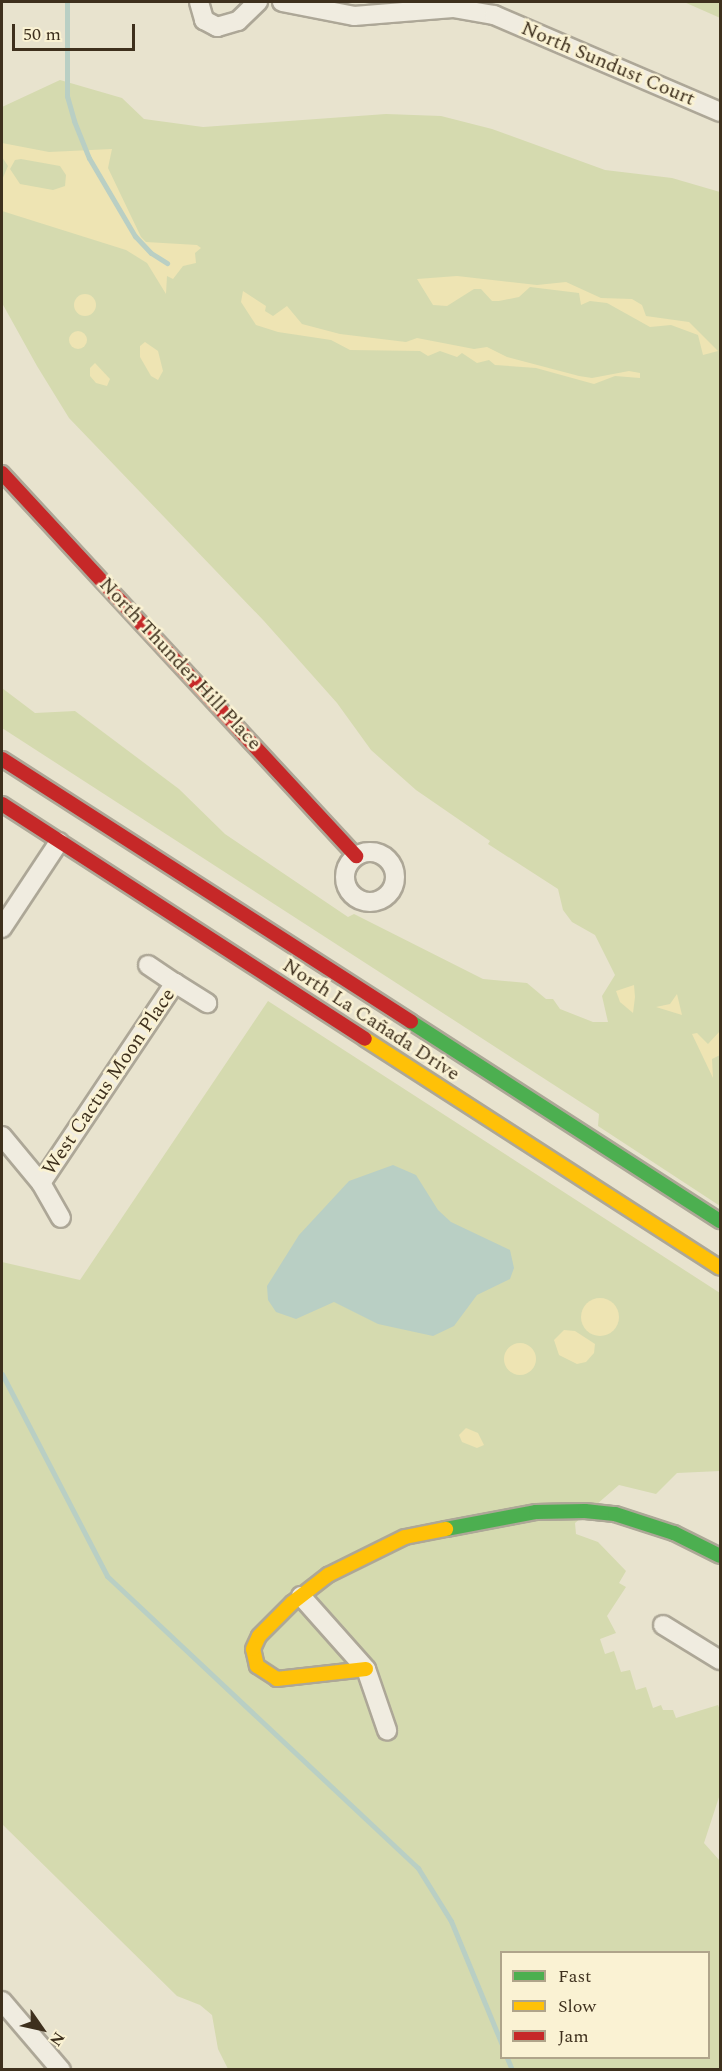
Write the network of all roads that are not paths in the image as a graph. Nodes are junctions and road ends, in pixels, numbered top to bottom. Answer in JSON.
{"nodes":[{"id":1,"x":198,"y":2,"type":"edge"},
{"id":2,"x":258,"y":2,"type":"edge"},
{"id":3,"x":282,"y":2,"type":"edge"},
{"id":4,"x":720,"y":112,"type":"edge"},
{"id":5,"x":2,"y":473,"type":"edge"},
{"id":6,"x":2,"y":759,"type":"edge"},
{"id":7,"x":2,"y":804,"type":"edge"},
{"id":8,"x":58,"y":842,"type":"junction"},
{"id":9,"x":356,"y":856,"type":"dead end"},
{"id":10,"x":2,"y":928,"type":"edge"},
{"id":11,"x":148,"y":966,"type":"dead end"},
{"id":12,"x":175,"y":983,"type":"junction"},
{"id":13,"x":348,"y":994,"type":"junction"},
{"id":14,"x":207,"y":1003,"type":"dead end"},
{"id":15,"x":332,"y":1018,"type":"junction"},
{"id":16,"x":2,"y":1136,"type":"edge"},
{"id":17,"x":41,"y":1182,"type":"junction"},
{"id":18,"x":61,"y":1218,"type":"dead end"},
{"id":19,"x":720,"y":1221,"type":"edge"},
{"id":20,"x":720,"y":1268,"type":"edge"},
{"id":21,"x":720,"y":1556,"type":"edge"},
{"id":22,"x":301,"y":1596,"type":"junction"},
{"id":23,"x":663,"y":1625,"type":"dead end"},
{"id":24,"x":720,"y":1660,"type":"edge"},
{"id":25,"x":366,"y":1669,"type":"junction"},
{"id":26,"x":387,"y":1730,"type":"dead end"},
{"id":27,"x":2,"y":2001,"type":"edge"},
{"id":28,"x":61,"y":2070,"type":"edge"}],
"edges":[{"from":1,"to":2,"type":"street"},
{"from":3,"to":4,"type":"street","name":"North Sundust Court"},
{"from":5,"to":9,"type":"main road","name":"North Thunder Hill Place"},
{"from":6,"to":13,"type":"main road","name":"North La Cañada Drive"},
{"from":7,"to":8,"type":"main road","name":"North La Cañada Drive"},
{"from":8,"to":10,"type":"street"},
{"from":8,"to":15,"type":"main road","name":"North La Cañada Drive"},
{"from":11,"to":12,"type":"street"},
{"from":12,"to":14,"type":"street","name":"West Cactus Moon Place"},
{"from":12,"to":17,"type":"street","name":"West Cactus Moon Place"},
{"from":13,"to":15,"type":"main road"},
{"from":13,"to":19,"type":"main road","name":"North La Cañada Drive"},
{"from":15,"to":20,"type":"main road","name":"North La Cañada Drive"},
{"from":16,"to":17,"type":"street"},
{"from":17,"to":18,"type":"street"},
{"from":21,"to":22,"type":"main road"},
{"from":22,"to":25,"type":"street"},
{"from":22,"to":25,"type":"main road"},
{"from":23,"to":24,"type":"street"},
{"from":25,"to":26,"type":"street"},
{"from":27,"to":28,"type":"street"}]}
